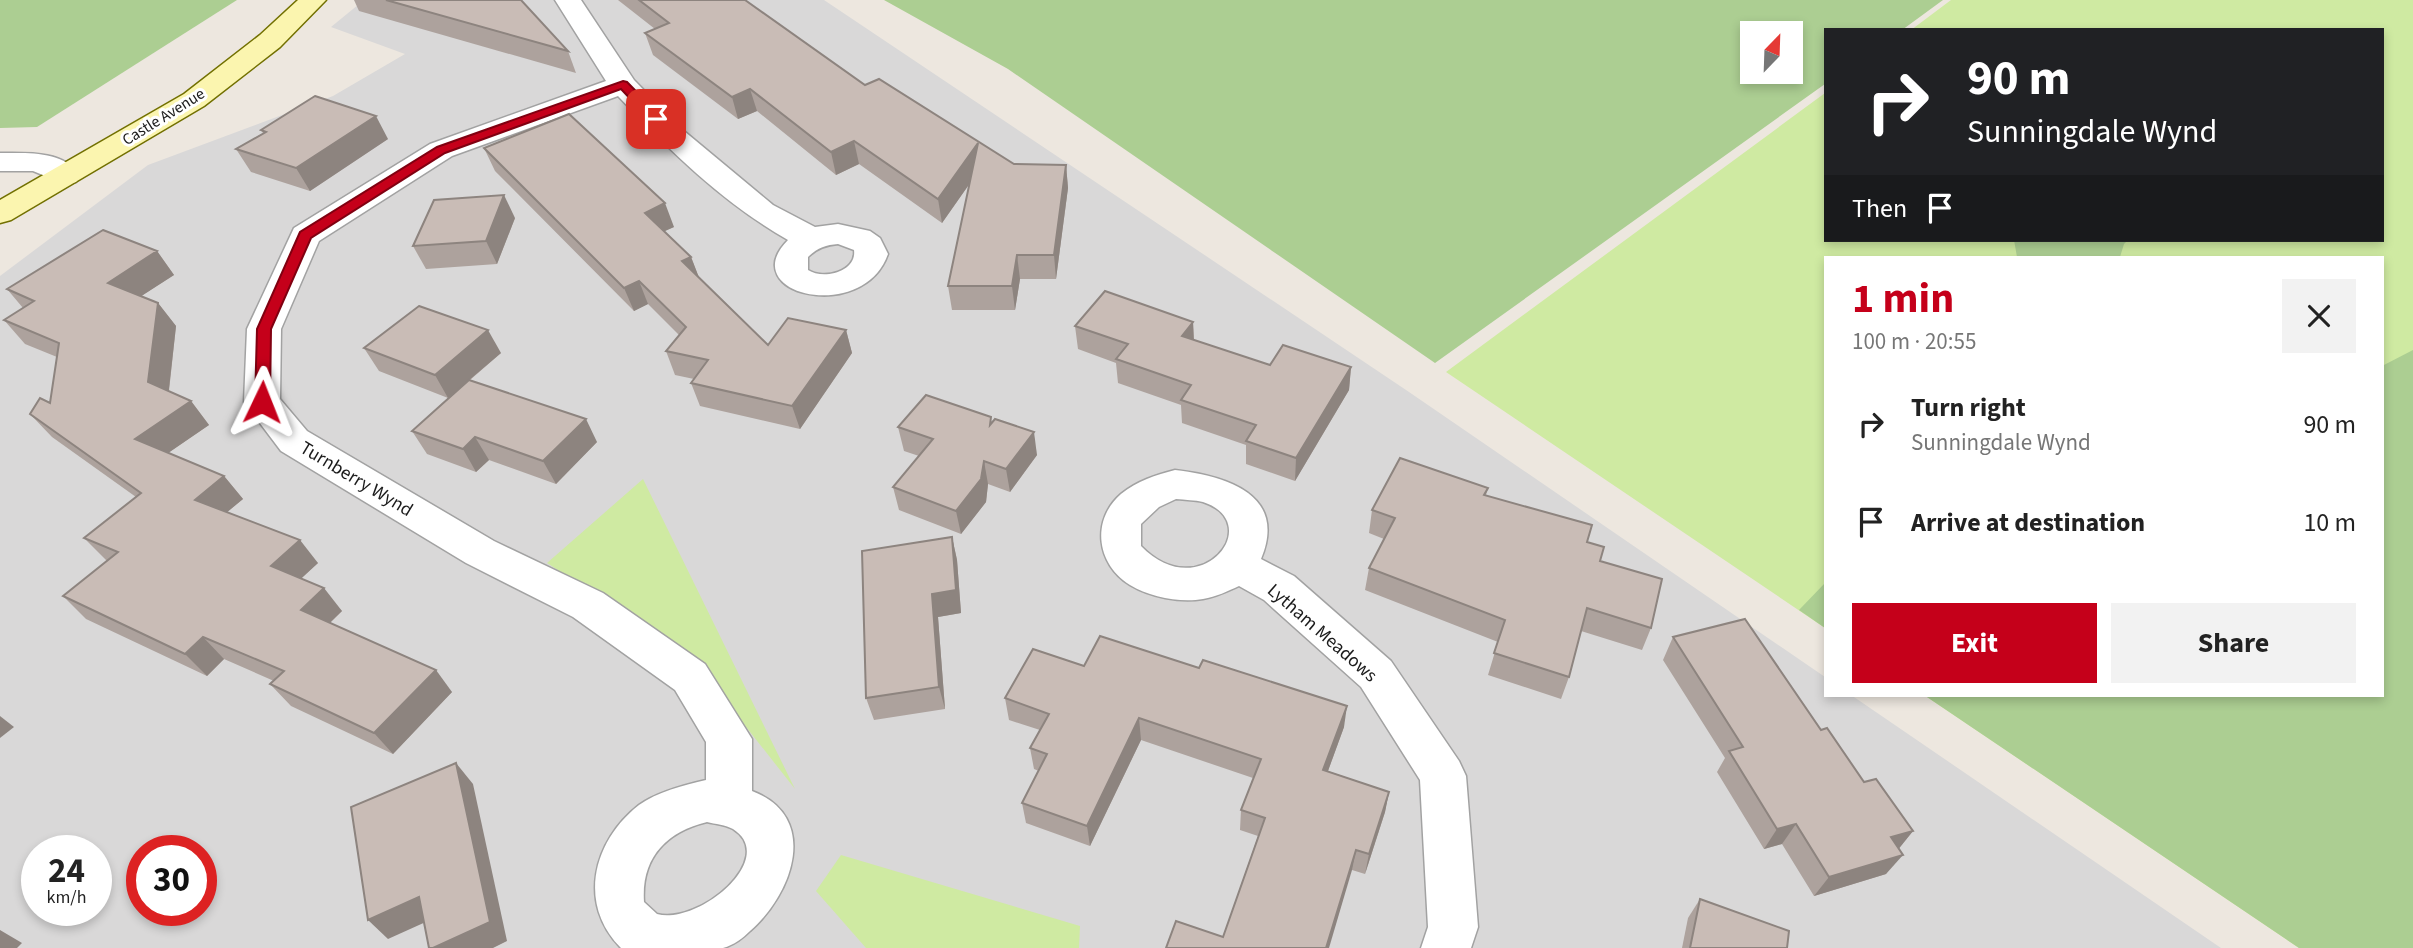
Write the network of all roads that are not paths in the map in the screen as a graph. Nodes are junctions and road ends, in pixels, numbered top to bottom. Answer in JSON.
{"nodes":[{"id":1,"x":313,"y":0,"type":"edge"},
{"id":2,"x":568,"y":0,"type":"edge"},
{"id":3,"x":623,"y":85,"type":"junction"},
{"id":4,"x":0,"y":162,"type":"edge"},
{"id":5,"x":65,"y":175,"type":"junction"},
{"id":6,"x":0,"y":213,"type":"edge"},
{"id":7,"x":811,"y":239,"type":"dead end"},
{"id":8,"x":1236,"y":565,"type":"dead end"},
{"id":9,"x":729,"y":803,"type":"dead end"},
{"id":10,"x":1446,"y":948,"type":"edge"}],
"edges":[{"from":1,"to":5,"type":"street","name":"Castle Avenue"},
{"from":2,"to":3,"type":"street"},
{"from":3,"to":7,"type":"street"},
{"from":3,"to":9,"type":"street","name":"Turnberry Wynd"},
{"from":4,"to":5,"type":"street"},
{"from":5,"to":6,"type":"street","name":"Castle Avenue"},
{"from":8,"to":10,"type":"street","name":"Lytham Meadows"}]}
